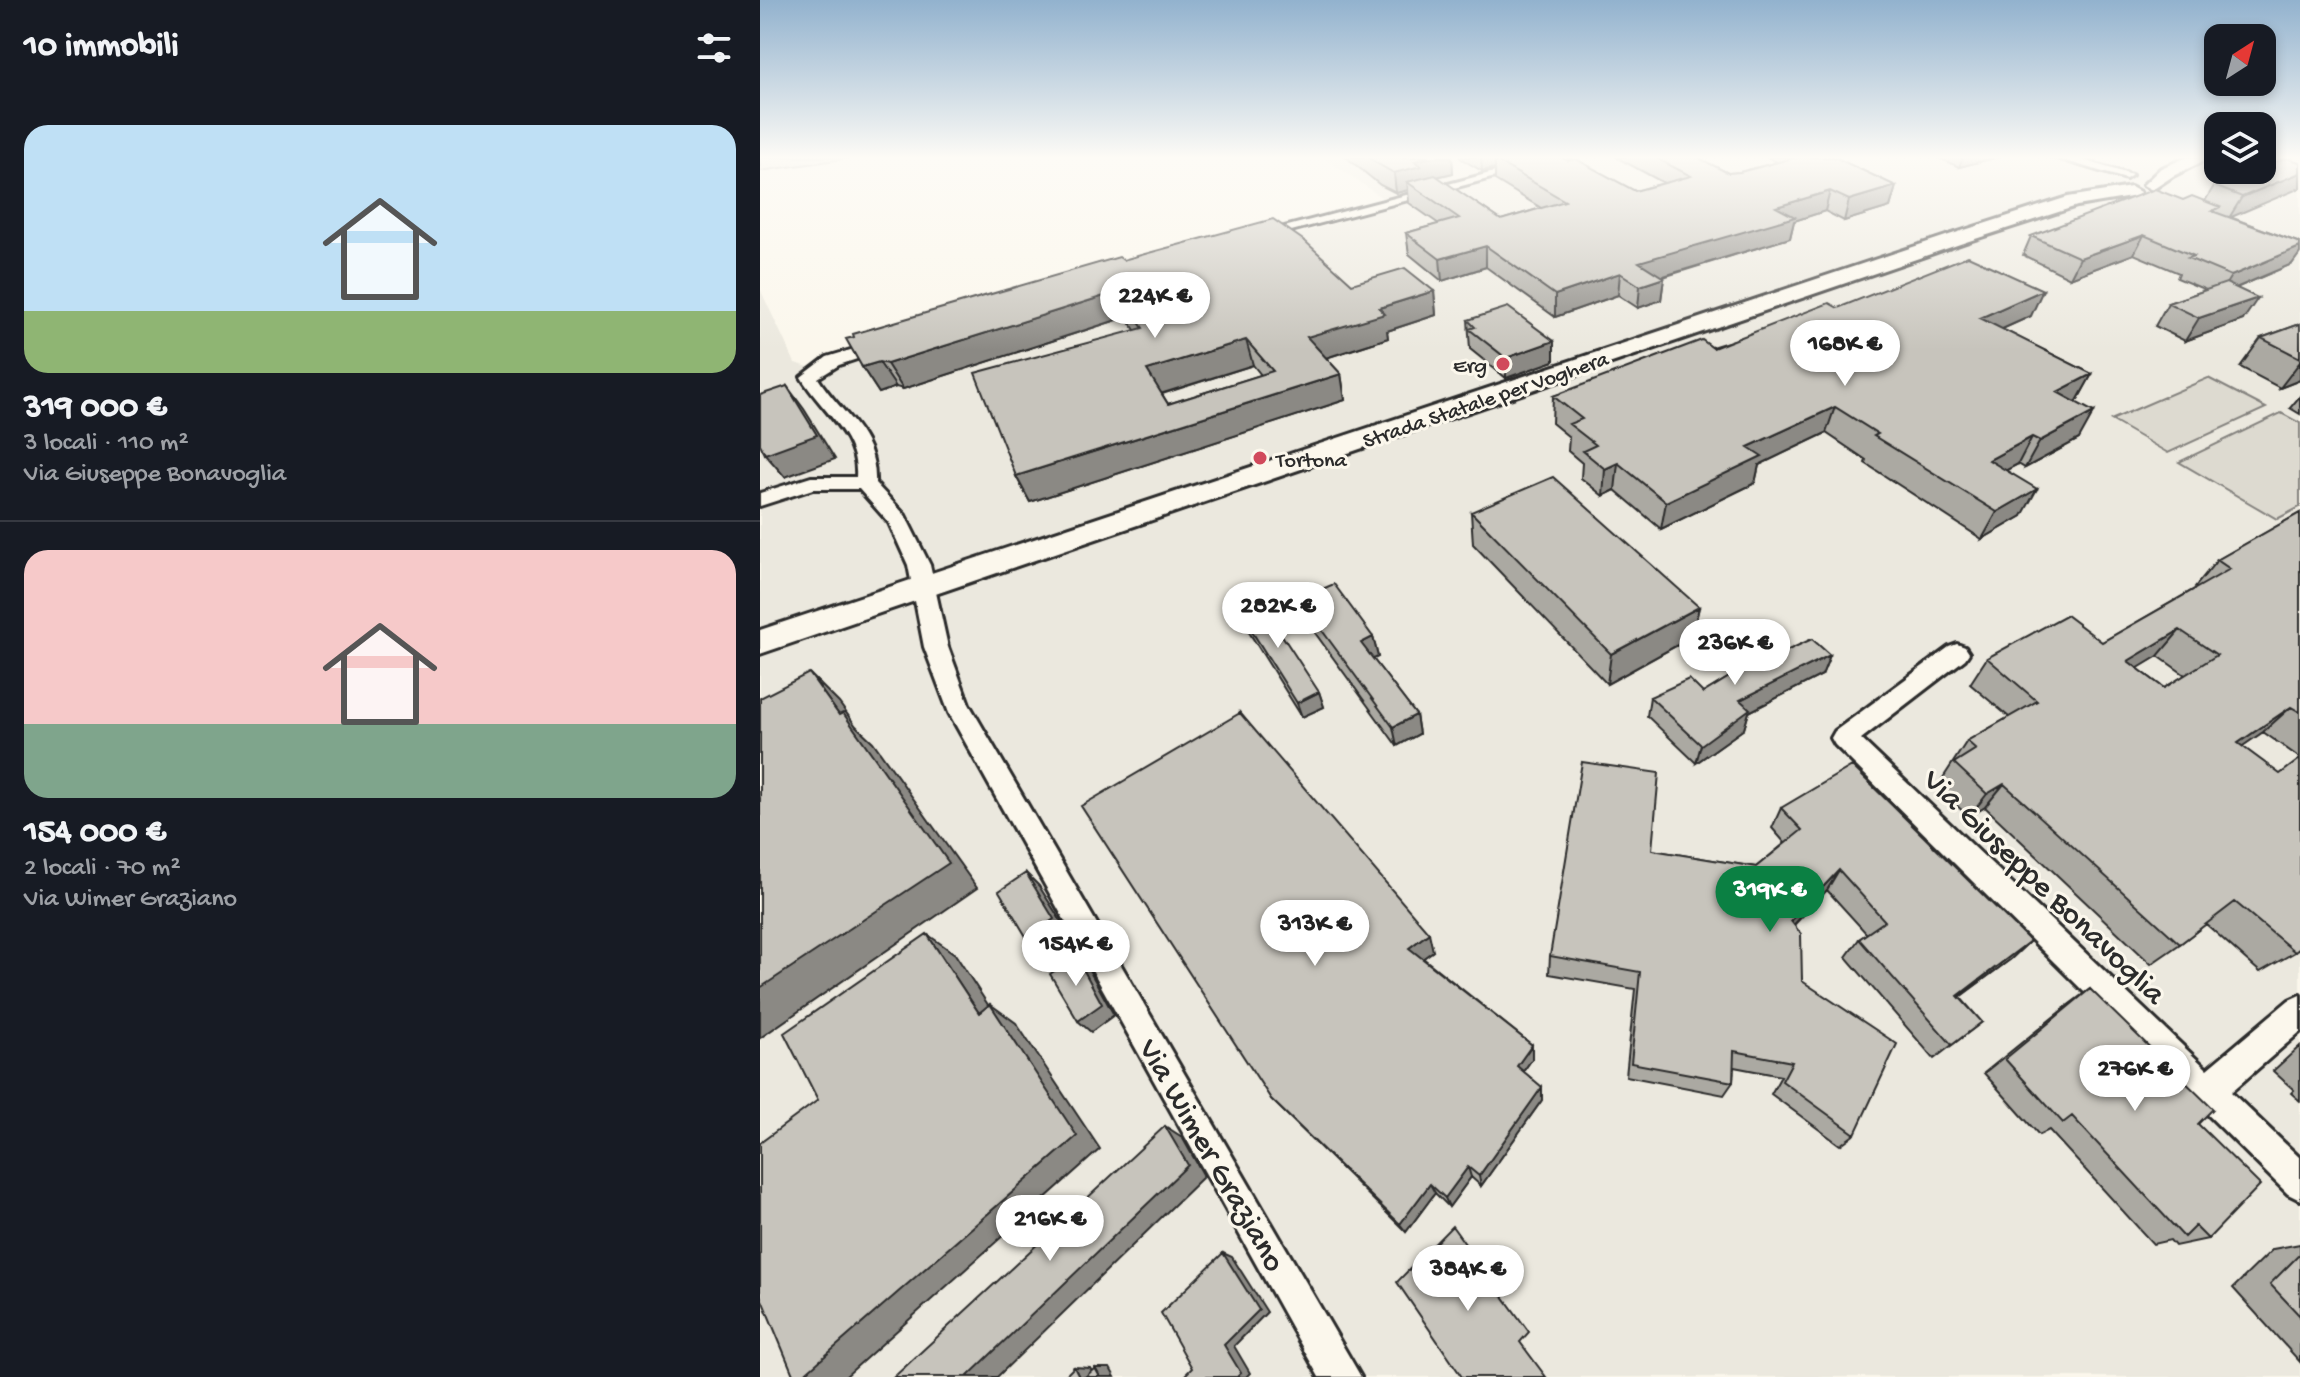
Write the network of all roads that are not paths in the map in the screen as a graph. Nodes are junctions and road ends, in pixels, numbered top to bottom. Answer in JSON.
{"nodes":[{"id":1,"x":1313,"y":221,"type":"edge"},
{"id":2,"x":2014,"y":221,"type":"edge"},
{"id":3,"x":1240,"y":240,"type":"edge"},
{"id":4,"x":894,"y":342,"type":"edge"},
{"id":5,"x":865,"y":484,"type":"junction"},
{"id":6,"x":760,"y":500,"type":"edge"},
{"id":7,"x":923,"y":587,"type":"junction"},
{"id":8,"x":760,"y":642,"type":"edge"},
{"id":9,"x":1957,"y":653,"type":"dead end"},
{"id":10,"x":2300,"y":1011,"type":"edge"},
{"id":11,"x":2207,"y":1091,"type":"junction"},
{"id":12,"x":2300,"y":1182,"type":"edge"},
{"id":13,"x":1341,"y":1377,"type":"edge"}],
"edges":[{"from":1,"to":3,"type":"street"},
{"from":2,"to":7,"type":"main road","name":"Strada Statale per Voghera"},
{"from":4,"to":5,"type":"street"},
{"from":5,"to":6,"type":"street"},
{"from":5,"to":7,"type":"street","name":"Via Wimer Graziano"},
{"from":7,"to":8,"type":"main road","name":"Strada Statale per Voghera"},
{"from":7,"to":13,"type":"street","name":"Via Wimer Graziano"},
{"from":9,"to":11,"type":"street","name":"Via Giuseppe Bonavoglia"},
{"from":10,"to":11,"type":"street"},
{"from":11,"to":12,"type":"street","name":"Via Giuseppe Bonavoglia"}]}
